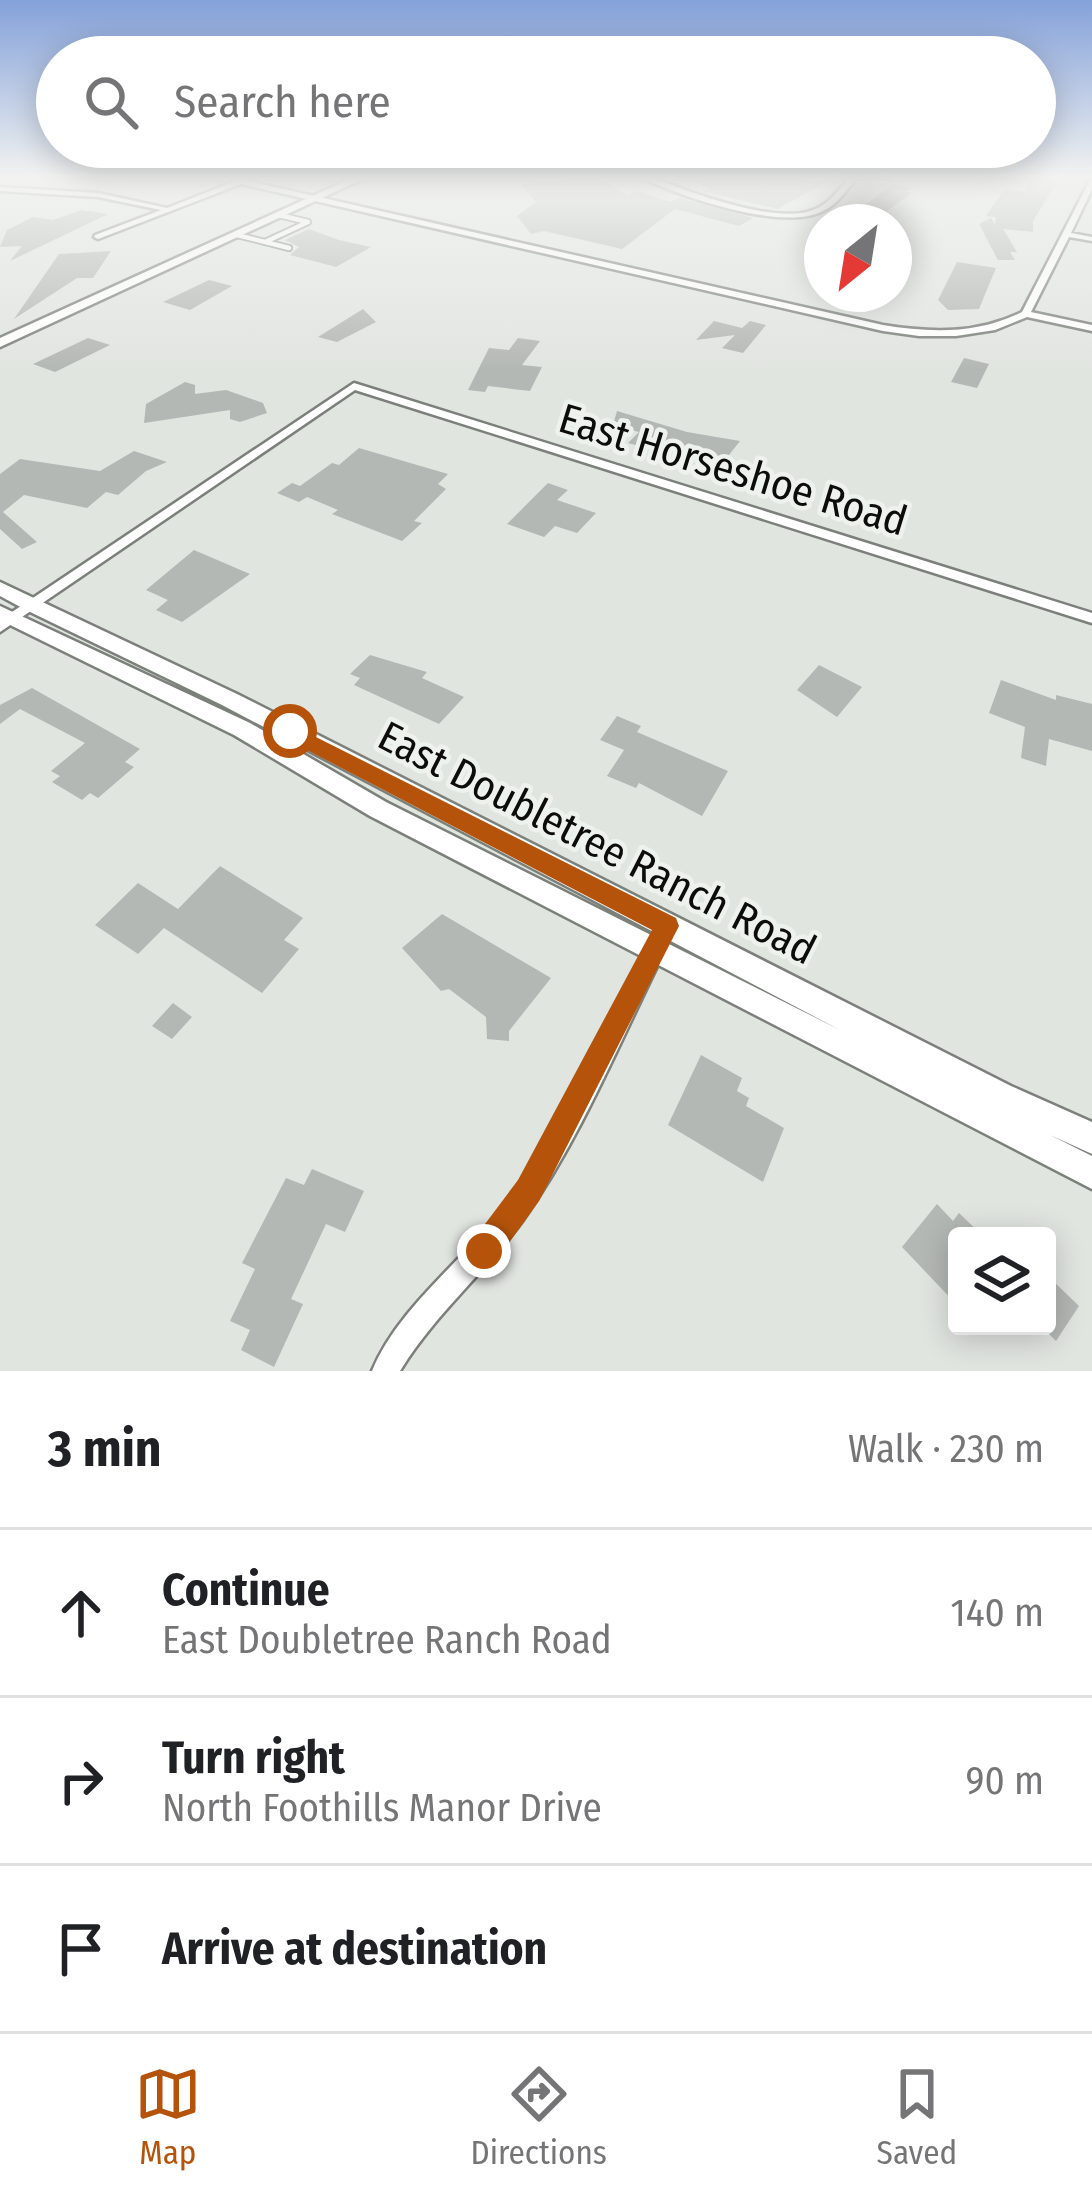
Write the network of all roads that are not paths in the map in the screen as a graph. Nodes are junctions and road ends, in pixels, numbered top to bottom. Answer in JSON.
{"nodes":[{"id":1,"x":222,"y":242,"type":"edge"},
{"id":2,"x":265,"y":242,"type":"edge"},
{"id":3,"x":506,"y":242,"type":"edge"},
{"id":4,"x":1062,"y":242,"type":"edge"},
{"id":5,"x":289,"y":248,"type":"dead end"},
{"id":6,"x":1026,"y":314,"type":"junction"},
{"id":7,"x":1092,"y":328,"type":"edge"},
{"id":8,"x":0,"y":343,"type":"edge"},
{"id":9,"x":0,"y":588,"type":"edge"},
{"id":10,"x":11,"y":616,"type":"edge"},
{"id":11,"x":1092,"y":618,"type":"edge"},
{"id":12,"x":667,"y":926,"type":"junction"},
{"id":13,"x":653,"y":952,"type":"junction"},
{"id":14,"x":1092,"y":1138,"type":"edge"},
{"id":15,"x":1092,"y":1173,"type":"edge"},
{"id":16,"x":385,"y":1371,"type":"edge"}],
"edges":[{"from":1,"to":8,"type":"main road"},
{"from":2,"to":5,"type":"lane"},
{"from":3,"to":6,"type":"street"},
{"from":4,"to":6,"type":"street"},
{"from":6,"to":7,"type":"street"},
{"from":9,"to":10,"type":"main road","name":"East Doubletree Ranch Road"},
{"from":10,"to":11,"type":"street","name":"East Horseshoe Road"},
{"from":10,"to":12,"type":"main road","name":"East Doubletree Ranch Road"},
{"from":10,"to":13,"type":"main road","name":"East Doubletree Ranch Road"},
{"from":12,"to":13,"type":"street"},
{"from":12,"to":14,"type":"main road","name":"East Doubletree Ranch Road"},
{"from":13,"to":15,"type":"main road","name":"East Doubletree Ranch Road"},
{"from":13,"to":16,"type":"street"}]}
